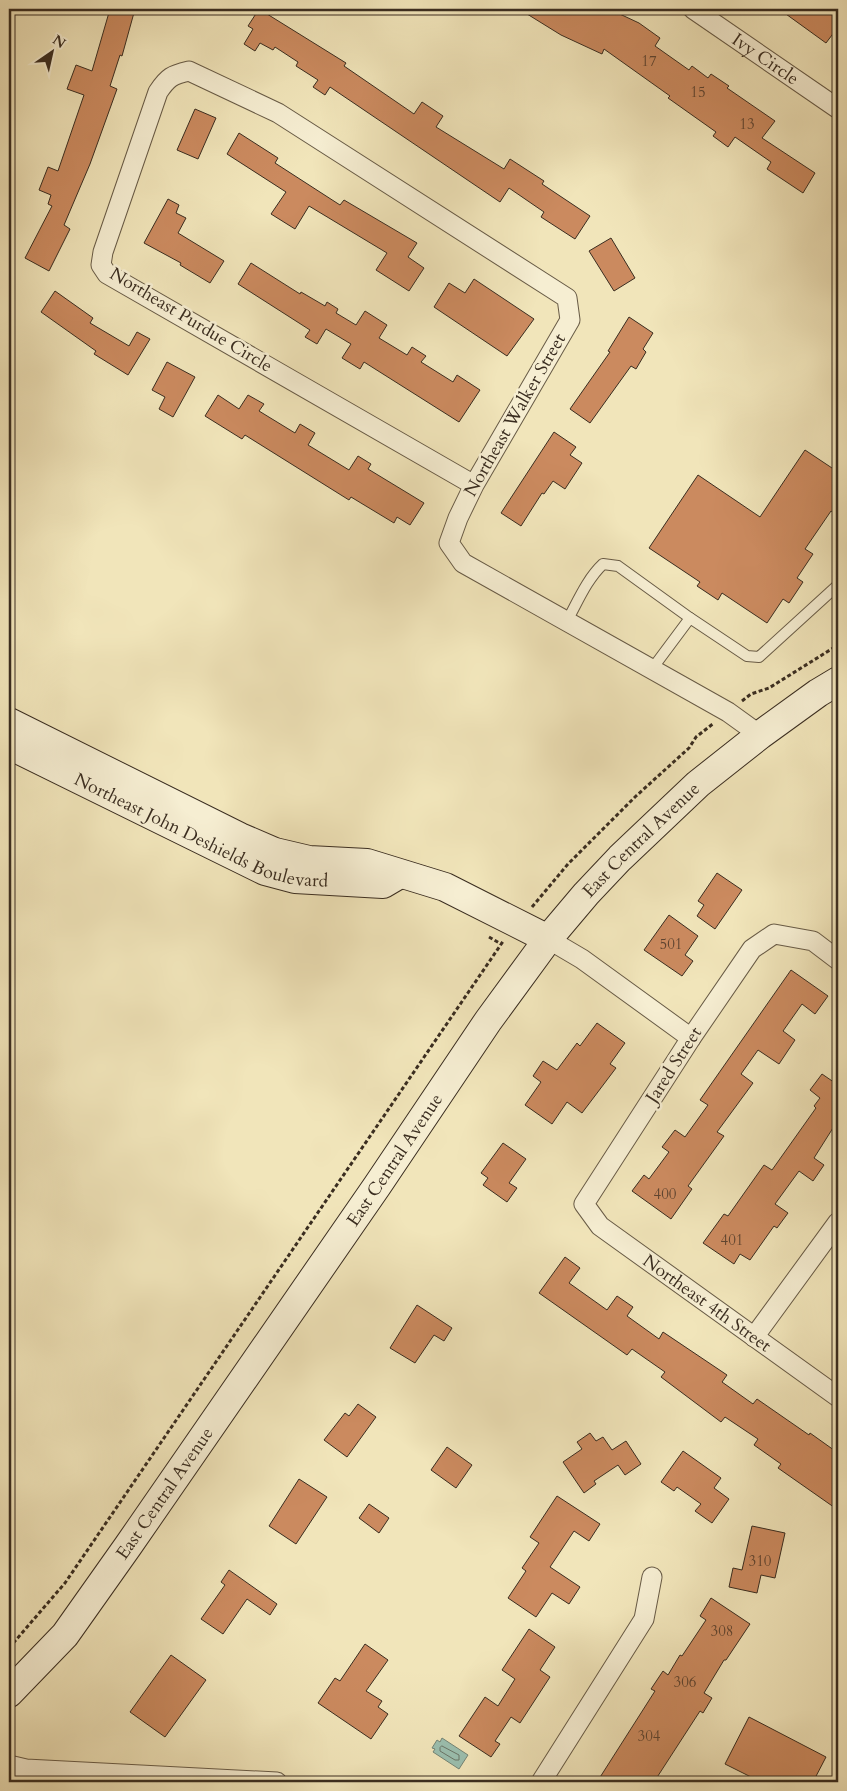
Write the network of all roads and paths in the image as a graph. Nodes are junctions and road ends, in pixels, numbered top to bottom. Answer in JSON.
{"nodes":[{"id":1,"x":692,"y":9,"type":"edge"},
{"id":2,"x":189,"y":71,"type":"joint"},
{"id":3,"x":838,"y":107,"type":"edge"},
{"id":4,"x":474,"y":485,"type":"junction"},
{"id":5,"x":838,"y":585,"type":"edge"},
{"id":6,"x":690,"y":618,"type":"junction"},
{"id":7,"x":567,"y":621,"type":"junction"},
{"id":8,"x":652,"y":669,"type":"junction"},
{"id":9,"x":838,"y":682,"type":"edge"},
{"id":10,"x":9,"y":722,"type":"edge"},
{"id":11,"x":760,"y":734,"type":"junction"},
{"id":12,"x":9,"y":745,"type":"edge"},
{"id":13,"x":400,"y":874,"type":"junction"},
{"id":14,"x":548,"y":939,"type":"junction"},
{"id":15,"x":838,"y":960,"type":"edge"},
{"id":16,"x":692,"y":1038,"type":"junction"},
{"id":17,"x":584,"y":1204,"type":"joint"},
{"id":18,"x":838,"y":1222,"type":"edge"},
{"id":19,"x":754,"y":1337,"type":"junction"},
{"id":20,"x":838,"y":1396,"type":"edge"},
{"id":21,"x":652,"y":1577,"type":"dead end"},
{"id":22,"x":9,"y":1693,"type":"edge"},
{"id":23,"x":9,"y":1765,"type":"edge"},
{"id":24,"x":277,"y":1782,"type":"edge"},
{"id":25,"x":541,"y":1782,"type":"edge"}],
"edges":[{"from":1,"to":3,"type":"street","name":"Ivy Circle"},
{"from":2,"to":4,"type":"street","name":"Northeast Walker Street"},
{"from":2,"to":4,"type":"street","name":"Northeast Purdue Circle"},
{"from":4,"to":7,"type":"street","name":"Northeast Walker Street"},
{"from":5,"to":6,"type":"lane"},
{"from":6,"to":7,"type":"lane"},
{"from":6,"to":8,"type":"lane"},
{"from":7,"to":8,"type":"street","name":"Northeast Walker Street"},
{"from":8,"to":11,"type":"street","name":"Northeast Walker Street"},
{"from":9,"to":11,"type":"main road","name":"East Central Avenue"},
{"from":10,"to":13,"type":"main road","name":"Northeast John Deshields Boulevard"},
{"from":11,"to":14,"type":"main road","name":"East Central Avenue"},
{"from":12,"to":13,"type":"main road","name":"Northeast John Deshields Boulevard"},
{"from":13,"to":14,"type":"main road","name":"Northeast John Deshields Boulevard"},
{"from":14,"to":16,"type":"street"},
{"from":14,"to":22,"type":"main road","name":"East Central Avenue"},
{"from":15,"to":16,"type":"street","name":"Jared Street"},
{"from":16,"to":17,"type":"street","name":"Jared Street"},
{"from":17,"to":19,"type":"street","name":"Northeast 4th Street"},
{"from":18,"to":19,"type":"street"},
{"from":19,"to":20,"type":"street","name":"Northeast 4th Street"},
{"from":21,"to":25,"type":"street"},
{"from":23,"to":24,"type":"street"}]}
